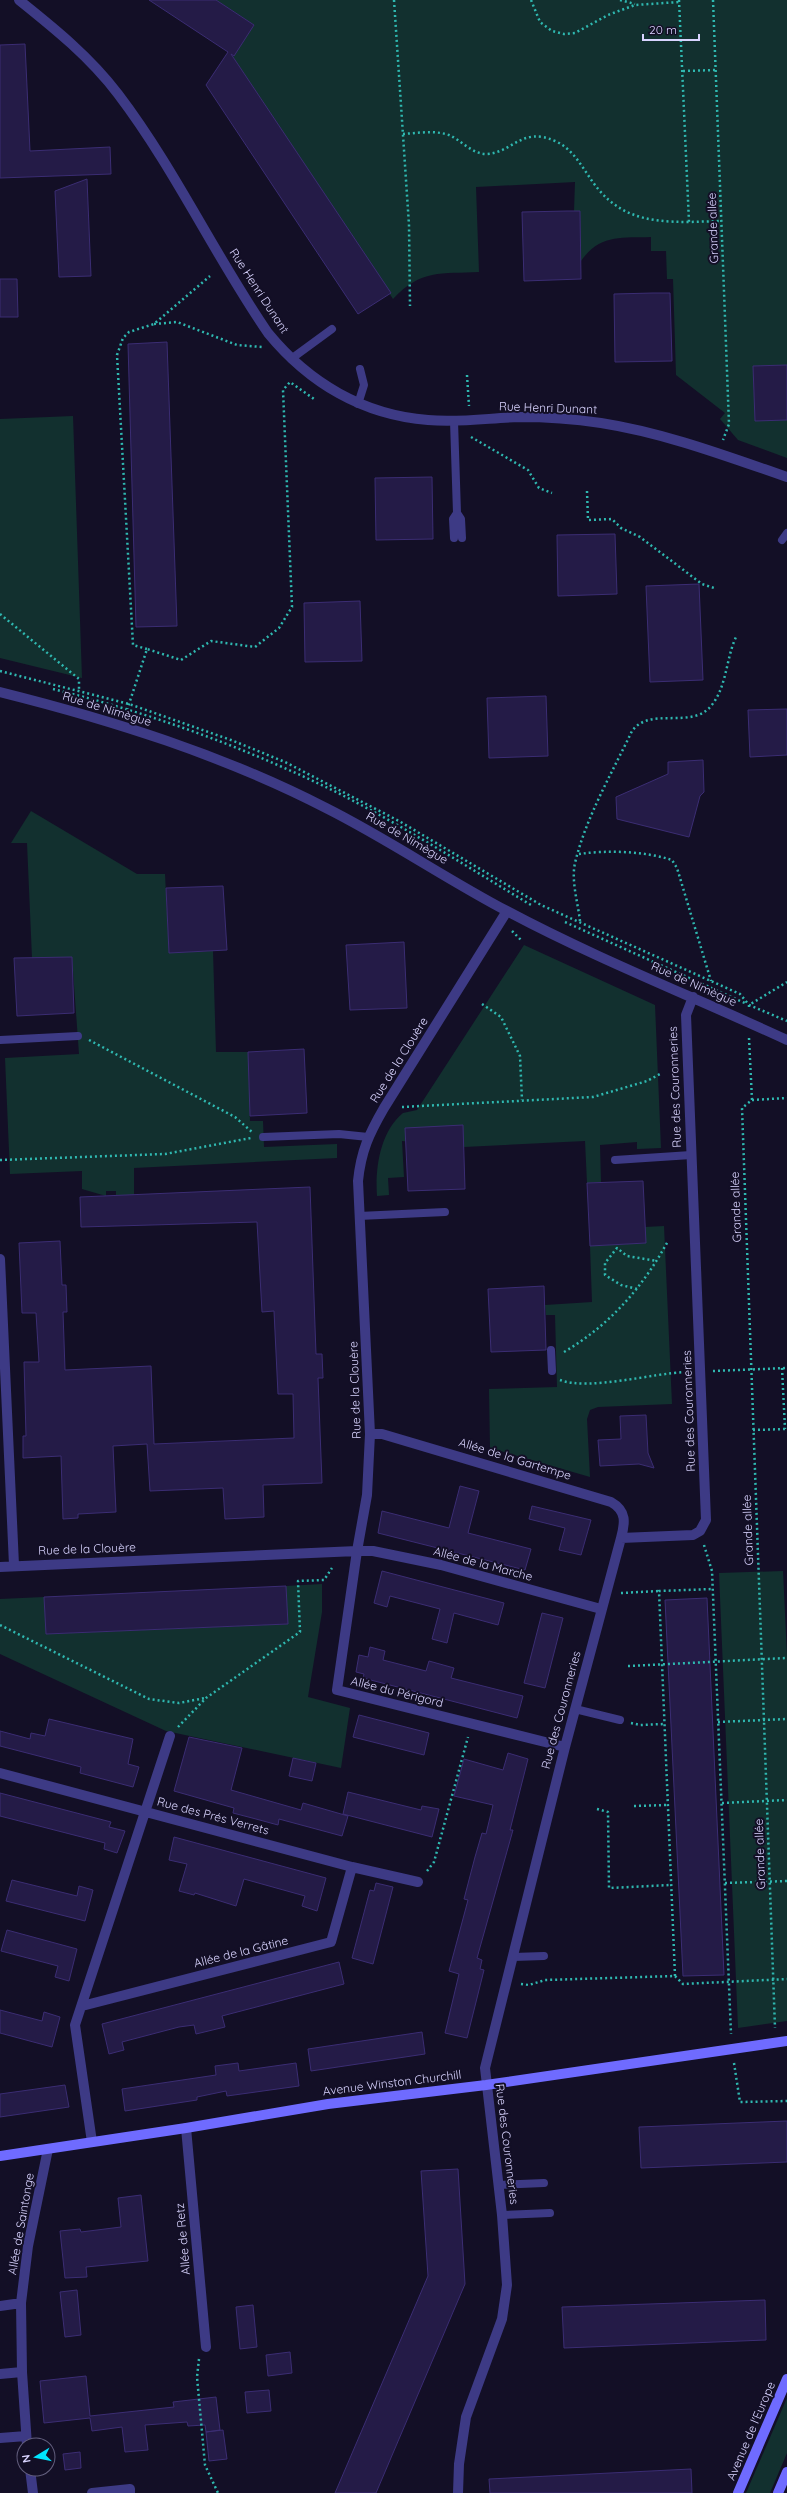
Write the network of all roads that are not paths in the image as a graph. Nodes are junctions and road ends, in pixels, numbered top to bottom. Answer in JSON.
{"nodes":[{"id":1,"x":19,"y":0,"type":"edge"},
{"id":2,"x":332,"y":329,"type":"dead end"},
{"id":3,"x":291,"y":358,"type":"junction"},
{"id":4,"x":360,"y":370,"type":"dead end"},
{"id":5,"x":358,"y":404,"type":"junction"},
{"id":6,"x":454,"y":421,"type":"junction"},
{"id":7,"x":787,"y":477,"type":"edge"},
{"id":8,"x":787,"y":533,"type":"edge"},
{"id":9,"x":458,"y":538,"type":"dead end"},
{"id":10,"x":782,"y":540,"type":"dead end"},
{"id":11,"x":0,"y":692,"type":"edge"},
{"id":12,"x":507,"y":911,"type":"junction"},
{"id":13,"x":693,"y":997,"type":"junction"},
{"id":14,"x":78,"y":1036,"type":"road end"},
{"id":15,"x":0,"y":1040,"type":"edge"},
{"id":16,"x":787,"y":1040,"type":"edge"},
{"id":17,"x":368,"y":1136,"type":"junction"},
{"id":18,"x":263,"y":1137,"type":"dead end"},
{"id":19,"x":691,"y":1155,"type":"junction"},
{"id":20,"x":615,"y":1160,"type":"dead end"},
{"id":21,"x":445,"y":1212,"type":"dead end"},
{"id":22,"x":359,"y":1216,"type":"junction"},
{"id":23,"x":0,"y":1259,"type":"edge"},
{"id":24,"x":551,"y":1350,"type":"dead end"},
{"id":25,"x":552,"y":1371,"type":"road end"},
{"id":26,"x":2,"y":1372,"type":"edge"},
{"id":27,"x":370,"y":1434,"type":"junction"},
{"id":28,"x":621,"y":1538,"type":"junction"},
{"id":29,"x":357,"y":1551,"type":"junction"},
{"id":30,"x":14,"y":1565,"type":"junction"},
{"id":31,"x":0,"y":1567,"type":"edge"},
{"id":32,"x":601,"y":1609,"type":"junction"},
{"id":33,"x":575,"y":1709,"type":"junction"},
{"id":34,"x":620,"y":1720,"type":"dead end"},
{"id":35,"x":170,"y":1736,"type":"road end"},
{"id":36,"x":565,"y":1747,"type":"junction"},
{"id":37,"x":0,"y":1773,"type":"edge"},
{"id":38,"x":146,"y":1811,"type":"junction"},
{"id":39,"x":352,"y":1867,"type":"junction"},
{"id":40,"x":418,"y":1882,"type":"road end"},
{"id":41,"x":544,"y":1956,"type":"dead end"},
{"id":42,"x":513,"y":1957,"type":"junction"},
{"id":43,"x":82,"y":2006,"type":"junction"},
{"id":44,"x":787,"y":2041,"type":"edge"},
{"id":45,"x":486,"y":2085,"type":"junction"},
{"id":46,"x":186,"y":2128,"type":"junction"},
{"id":47,"x":92,"y":2142,"type":"junction"},
{"id":48,"x":48,"y":2149,"type":"junction"},
{"id":49,"x":0,"y":2156,"type":"edge"},
{"id":50,"x":544,"y":2183,"type":"dead end"},
{"id":51,"x":499,"y":2185,"type":"junction"},
{"id":52,"x":550,"y":2213,"type":"dead end"},
{"id":53,"x":502,"y":2215,"type":"junction"},
{"id":54,"x":21,"y":2303,"type":"junction"},
{"id":55,"x":0,"y":2306,"type":"edge"},
{"id":56,"x":206,"y":2347,"type":"road end"},
{"id":57,"x":22,"y":2372,"type":"junction"},
{"id":58,"x":0,"y":2374,"type":"edge"},
{"id":59,"x":787,"y":2378,"type":"edge"},
{"id":60,"x":26,"y":2437,"type":"edge"},
{"id":61,"x":0,"y":2438,"type":"edge"},
{"id":62,"x":16,"y":2439,"type":"edge"},
{"id":63,"x":787,"y":2472,"type":"edge"},
{"id":64,"x":31,"y":2477,"type":"edge"},
{"id":65,"x":33,"y":2493,"type":"edge"},
{"id":66,"x":92,"y":2493,"type":"edge"},
{"id":67,"x":130,"y":2493,"type":"edge"},
{"id":68,"x":458,"y":2493,"type":"edge"},
{"id":69,"x":738,"y":2493,"type":"edge"},
{"id":70,"x":778,"y":2493,"type":"edge"}],
"edges":[{"from":1,"to":3,"type":"street","name":"Rue Henri Dunant"},
{"from":2,"to":3,"type":"lane"},
{"from":3,"to":5,"type":"street","name":"Rue Henri Dunant"},
{"from":4,"to":5,"type":"lane"},
{"from":5,"to":6,"type":"street","name":"Rue Henri Dunant"},
{"from":6,"to":7,"type":"street","name":"Rue Henri Dunant"},
{"from":6,"to":9,"type":"lane"},
{"from":8,"to":10,"type":"lane"},
{"from":11,"to":12,"type":"street","name":"Rue de Nimègue"},
{"from":12,"to":13,"type":"street","name":"Rue de Nimègue"},
{"from":12,"to":17,"type":"street","name":"Rue de la Clouère"},
{"from":13,"to":16,"type":"street","name":"Rue de Nimègue"},
{"from":13,"to":19,"type":"street","name":"Rue des Couronneries"},
{"from":14,"to":15,"type":"lane"},
{"from":17,"to":18,"type":"lane"},
{"from":17,"to":22,"type":"street","name":"Rue de la Clouère"},
{"from":19,"to":20,"type":"lane"},
{"from":19,"to":28,"type":"street","name":"Rue des Couronneries"},
{"from":21,"to":22,"type":"lane"},
{"from":22,"to":27,"type":"street","name":"Rue de la Clouère"},
{"from":23,"to":26,"type":"street"},
{"from":24,"to":25,"type":"lane"},
{"from":26,"to":30,"type":"street"},
{"from":27,"to":28,"type":"street","name":"Allée de la Gartempe"},
{"from":27,"to":29,"type":"street","name":"Rue de la Clouère"},
{"from":28,"to":32,"type":"street","name":"Rue des Couronneries"},
{"from":29,"to":30,"type":"street","name":"Rue de la Clouère"},
{"from":29,"to":32,"type":"street","name":"Allée de la Marche"},
{"from":29,"to":36,"type":"street","name":"Allée du Périgord"},
{"from":30,"to":31,"type":"street","name":"Rue de la Clouère"},
{"from":32,"to":33,"type":"street","name":"Rue des Couronneries"},
{"from":33,"to":34,"type":"lane"},
{"from":33,"to":36,"type":"street","name":"Rue des Couronneries"},
{"from":35,"to":38,"type":"street"},
{"from":36,"to":42,"type":"street","name":"Rue des Couronneries"},
{"from":37,"to":38,"type":"street","name":"Rue des Prés Verrets"},
{"from":38,"to":39,"type":"street","name":"Rue des Prés Verrets"},
{"from":38,"to":43,"type":"street"},
{"from":39,"to":40,"type":"street","name":"Rue des Prés Verrets"},
{"from":39,"to":43,"type":"street","name":"Allée de la Gâtine"},
{"from":41,"to":42,"type":"lane"},
{"from":42,"to":45,"type":"street","name":"Rue des Couronneries"},
{"from":43,"to":47,"type":"street"},
{"from":44,"to":45,"type":"street","name":"Avenue Winston Churchill"},
{"from":45,"to":46,"type":"street","name":"Avenue Winston Churchill"},
{"from":45,"to":51,"type":"street","name":"Rue des Couronneries"},
{"from":46,"to":47,"type":"street","name":"Avenue Winston Churchill"},
{"from":46,"to":56,"type":"street","name":"Allée de Retz"},
{"from":47,"to":48,"type":"street","name":"Avenue Winston Churchill"},
{"from":48,"to":49,"type":"street","name":"Avenue Winston Churchill"},
{"from":48,"to":54,"type":"street","name":"Allée de Saintonge"},
{"from":50,"to":51,"type":"lane"},
{"from":51,"to":53,"type":"street","name":"Rue des Couronneries"},
{"from":52,"to":53,"type":"lane"},
{"from":53,"to":68,"type":"street","name":"Rue des Couronneries"},
{"from":54,"to":55,"type":"street"},
{"from":54,"to":57,"type":"street","name":"Allée de Saintonge"},
{"from":57,"to":58,"type":"street"},
{"from":57,"to":60,"type":"street","name":"Allée de Saintonge"},
{"from":59,"to":69,"type":"street","name":"Avenue de l'Europe"},
{"from":61,"to":62,"type":"street"},
{"from":63,"to":70,"type":"street"},
{"from":64,"to":65,"type":"street"},
{"from":66,"to":67,"type":"street"}]}
